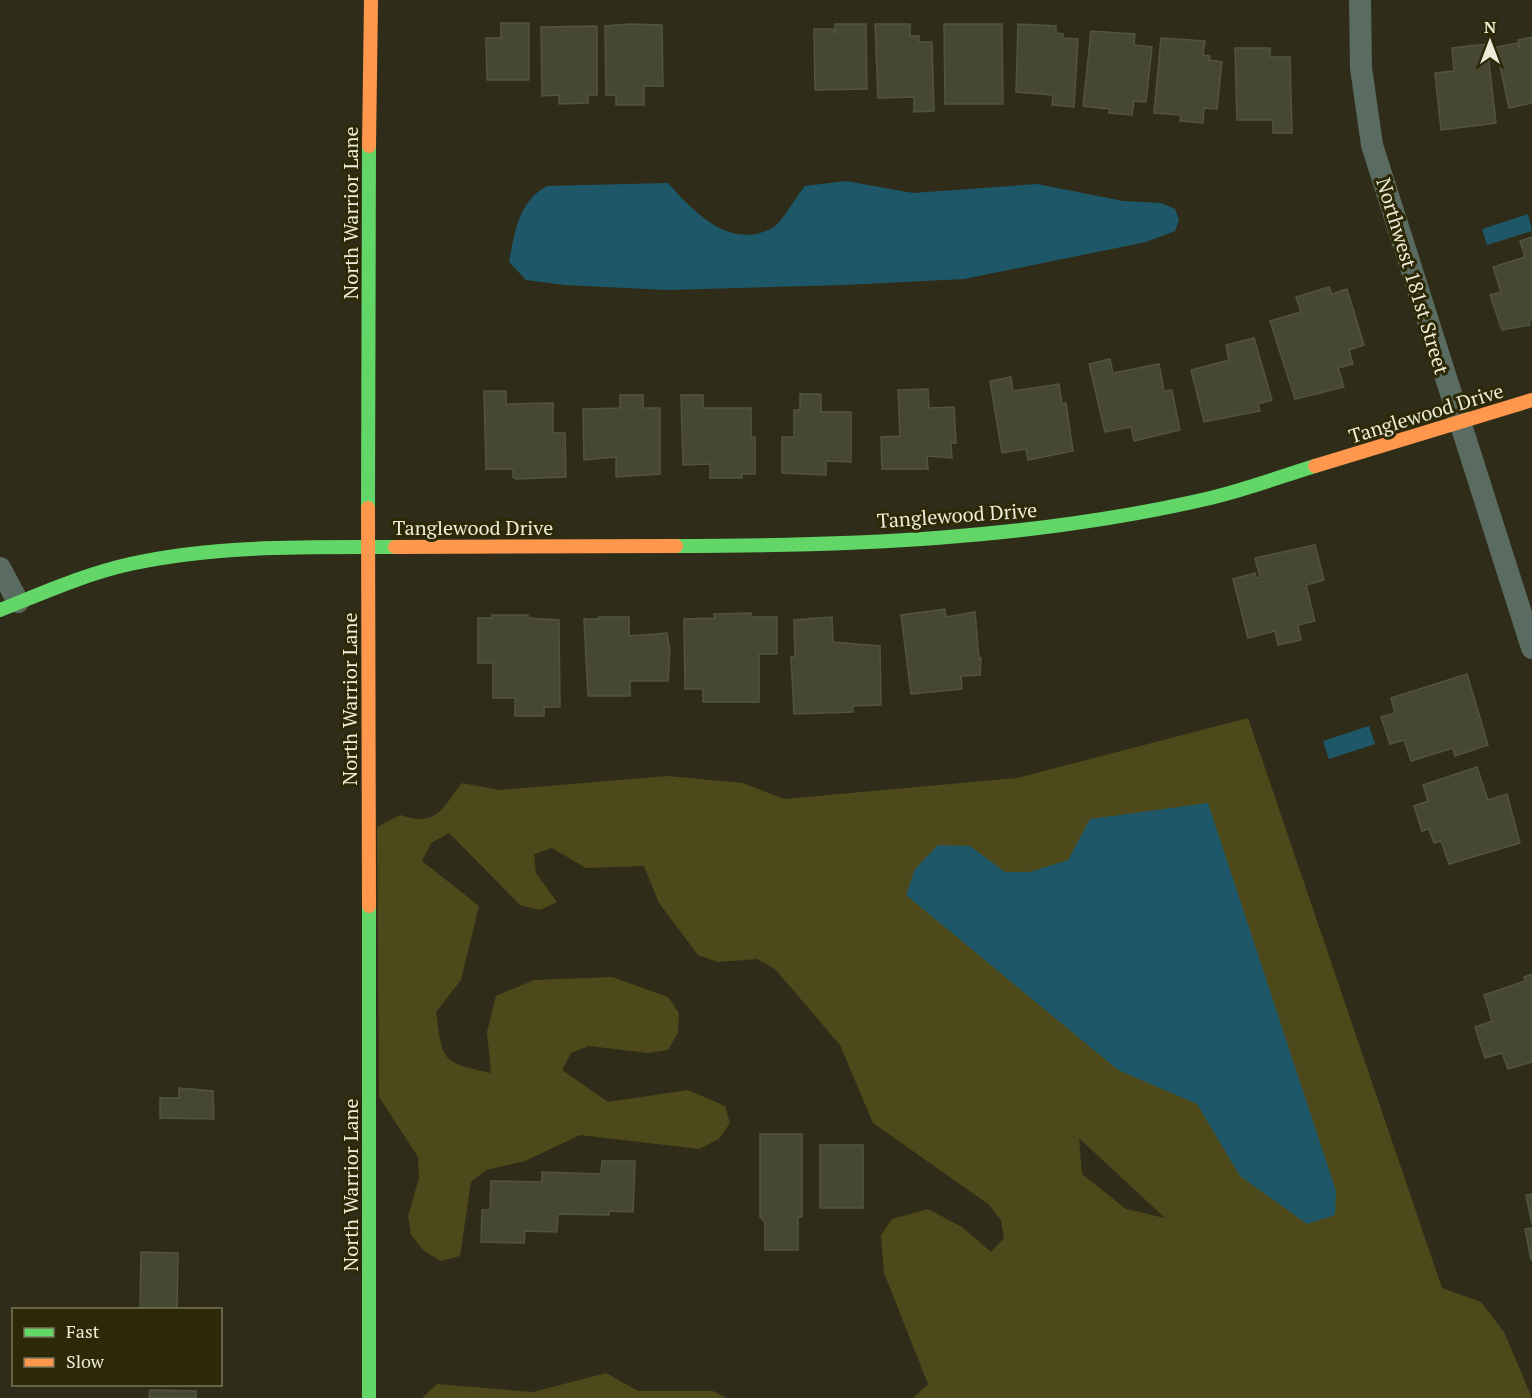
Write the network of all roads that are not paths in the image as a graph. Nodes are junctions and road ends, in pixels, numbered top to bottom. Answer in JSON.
{"nodes":[{"id":1,"x":371,"y":0,"type":"edge"},
{"id":2,"x":1360,"y":0,"type":"edge"},
{"id":3,"x":1532,"y":400,"type":"edge"},
{"id":4,"x":1460,"y":423,"type":"junction"},
{"id":5,"x":369,"y":547,"type":"junction"},
{"id":6,"x":0,"y":568,"type":"edge"},
{"id":7,"x":9,"y":606,"type":"edge"},
{"id":8,"x":1532,"y":648,"type":"edge"},
{"id":9,"x":369,"y":1398,"type":"edge"}],
"edges":[{"from":1,"to":5,"type":"street","name":"North Warrior Lane"},
{"from":2,"to":4,"type":"street","name":"Northwest 181st Street"},
{"from":3,"to":4,"type":"street","name":"Tanglewood Drive"},
{"from":4,"to":5,"type":"street","name":"Tanglewood Drive"},
{"from":4,"to":8,"type":"street","name":"Northwest 181st Street"},
{"from":5,"to":7,"type":"street","name":"Tanglewood Drive"},
{"from":5,"to":9,"type":"street","name":"North Warrior Lane"},
{"from":6,"to":7,"type":"street"}]}
